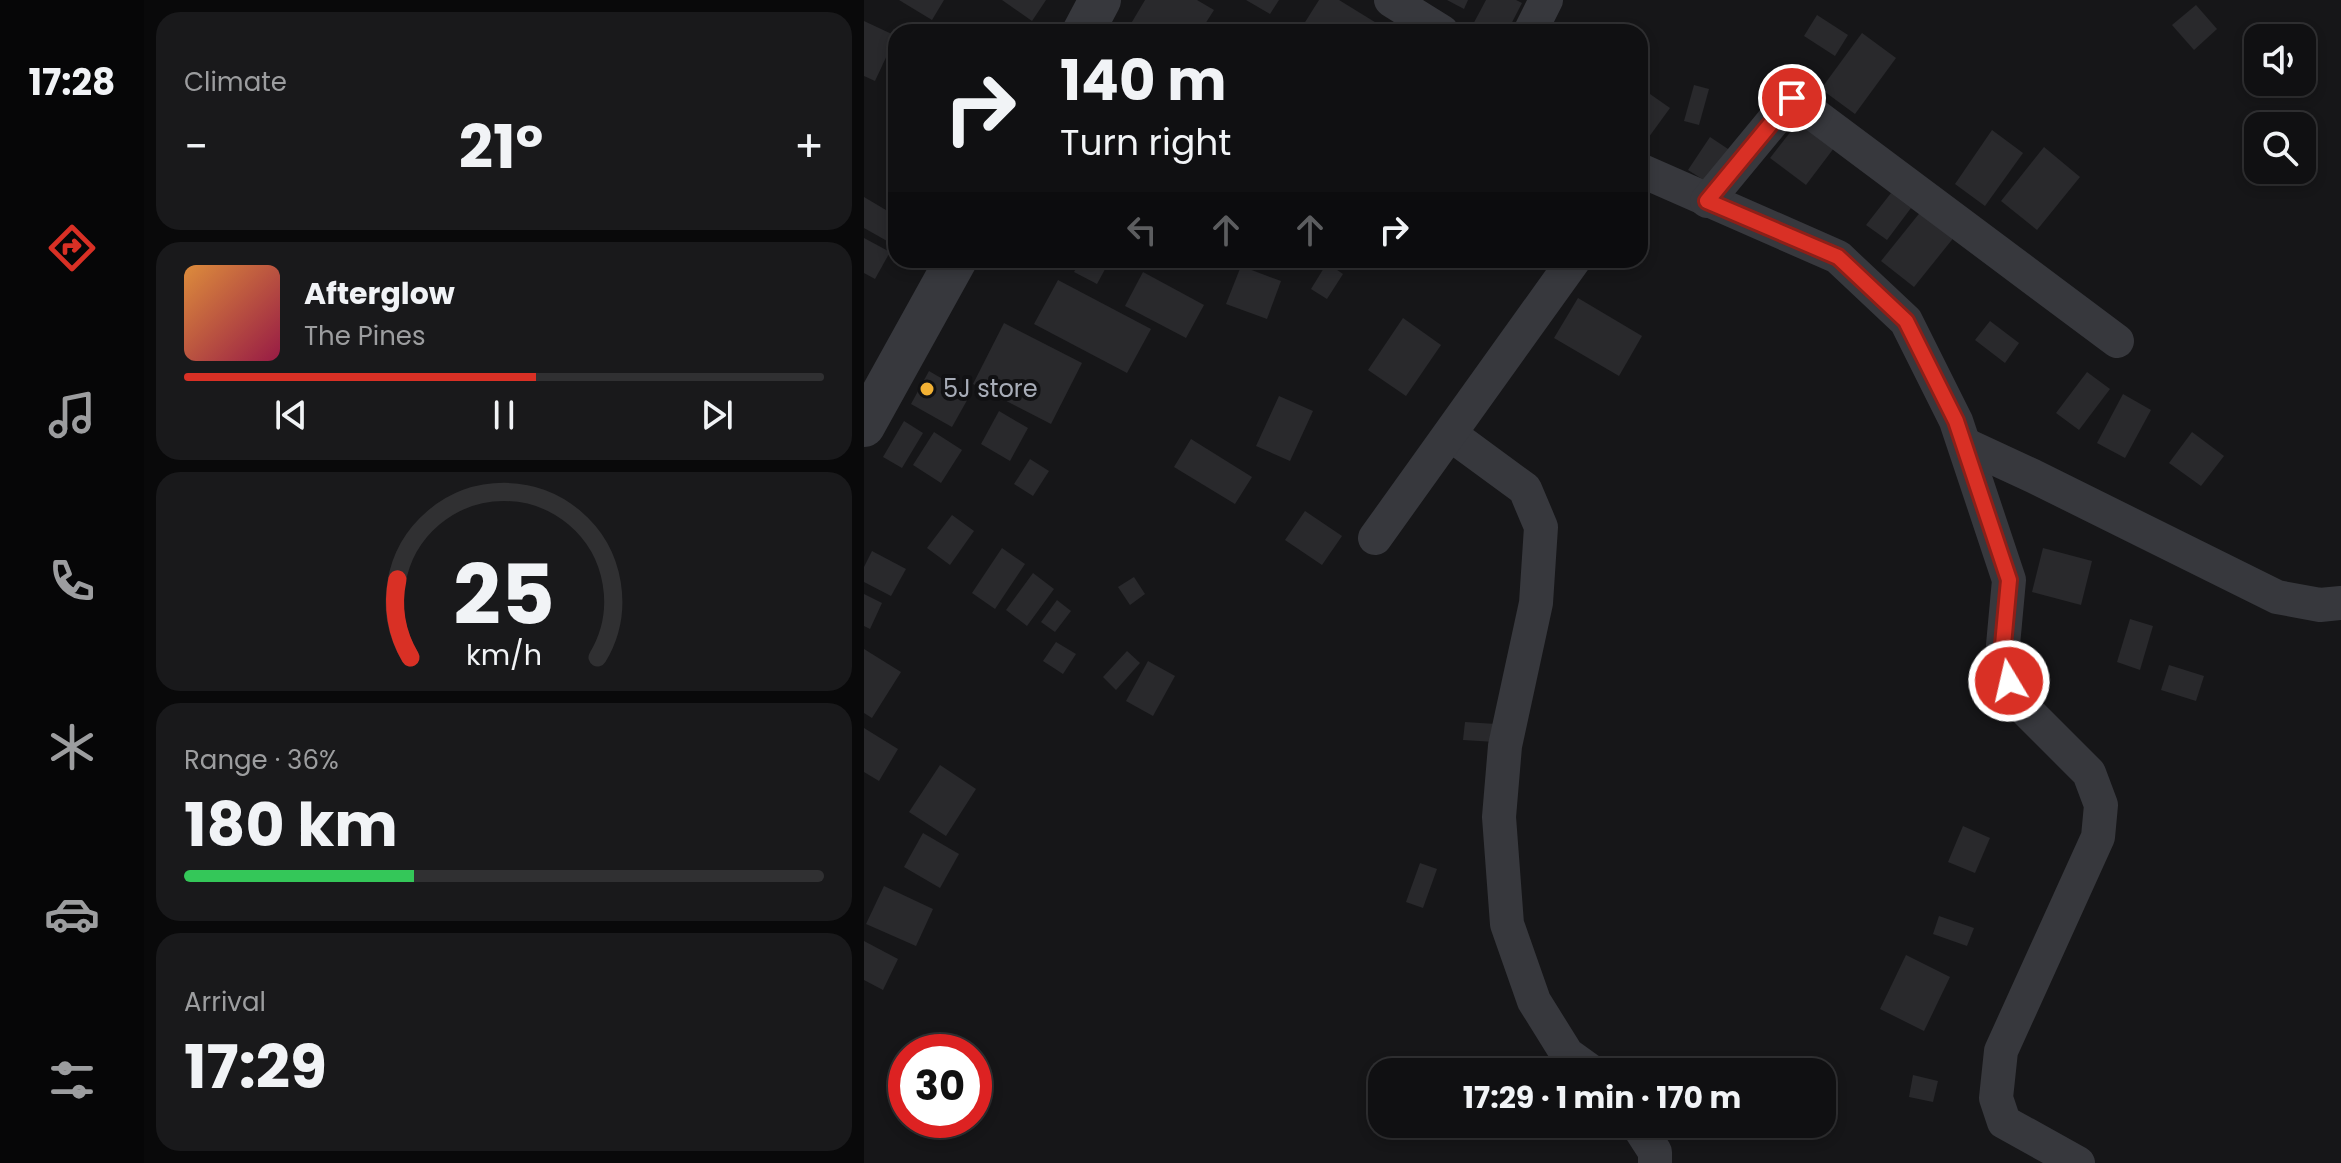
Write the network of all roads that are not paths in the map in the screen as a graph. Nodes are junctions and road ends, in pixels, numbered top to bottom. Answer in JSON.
{"nodes":[{"id":1,"x":1100,"y":0,"type":"edge"},
{"id":2,"x":1546,"y":0,"type":"edge"},
{"id":3,"x":1404,"y":4,"type":"edge"},
{"id":4,"x":1087,"y":24,"type":"edge"},
{"id":5,"x":1431,"y":24,"type":"edge"},
{"id":6,"x":1534,"y":24,"type":"edge"},
{"id":7,"x":1648,"y":174,"type":"edge"},
{"id":8,"x":1707,"y":201,"type":"junction"},
{"id":9,"x":952,"y":268,"type":"edge"},
{"id":10,"x":1568,"y":268,"type":"edge"},
{"id":11,"x":2117,"y":341,"type":"dead end"},
{"id":12,"x":864,"y":426,"type":"edge"},
{"id":13,"x":1450,"y":434,"type":"junction"},
{"id":14,"x":1966,"y":445,"type":"junction"},
{"id":15,"x":1375,"y":538,"type":"dead end"},
{"id":16,"x":2341,"y":603,"type":"edge"},
{"id":17,"x":1573,"y":1058,"type":"edge"},
{"id":18,"x":1646,"y":1138,"type":"edge"},
{"id":19,"x":1655,"y":1163,"type":"edge"},
{"id":20,"x":2078,"y":1163,"type":"edge"}],
"edges":[{"from":1,"to":4,"type":"street"},
{"from":2,"to":6,"type":"street"},
{"from":3,"to":5,"type":"street"},
{"from":7,"to":8,"type":"street"},
{"from":8,"to":11,"type":"street"},
{"from":8,"to":14,"type":"street"},
{"from":9,"to":12,"type":"street"},
{"from":10,"to":13,"type":"street"},
{"from":13,"to":15,"type":"street"},
{"from":13,"to":17,"type":"street"},
{"from":14,"to":16,"type":"street"},
{"from":14,"to":20,"type":"street"},
{"from":18,"to":19,"type":"street"}]}
